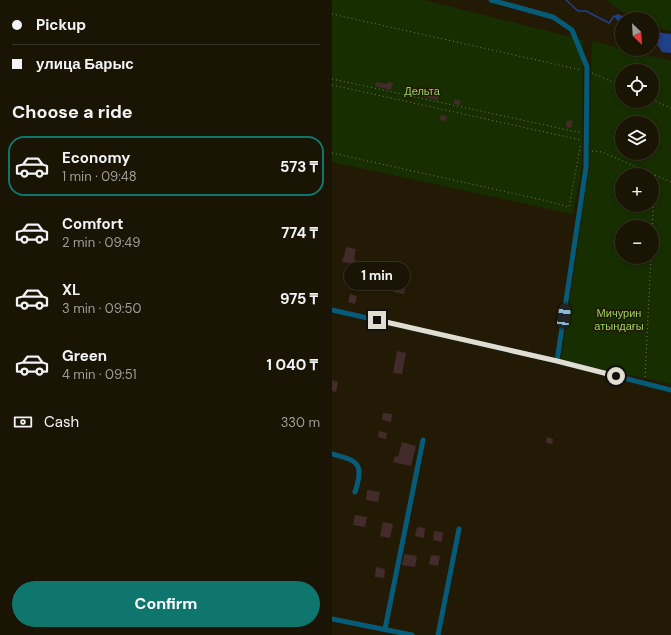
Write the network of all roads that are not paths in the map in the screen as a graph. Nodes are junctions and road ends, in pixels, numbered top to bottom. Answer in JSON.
{"nodes":[{"id":1,"x":491,"y":0,"type":"edge"},
{"id":2,"x":332,"y":310,"type":"edge"},
{"id":3,"x":557,"y":361,"type":"junction"},
{"id":4,"x":671,"y":390,"type":"edge"},
{"id":5,"x":423,"y":440,"type":"dead end"},
{"id":6,"x":332,"y":454,"type":"edge"},
{"id":7,"x":355,"y":492,"type":"dead end"},
{"id":8,"x":459,"y":529,"type":"dead end"},
{"id":9,"x":332,"y":619,"type":"edge"},
{"id":10,"x":385,"y":629,"type":"junction"},
{"id":11,"x":412,"y":635,"type":"edge"},
{"id":12,"x":438,"y":635,"type":"edge"}],
"edges":[{"from":1,"to":3,"type":"street"},
{"from":2,"to":3,"type":"street"},
{"from":3,"to":4,"type":"street"},
{"from":5,"to":10,"type":"street"},
{"from":6,"to":7,"type":"street"},
{"from":8,"to":12,"type":"street"},
{"from":9,"to":10,"type":"street"},
{"from":10,"to":11,"type":"street"}]}
